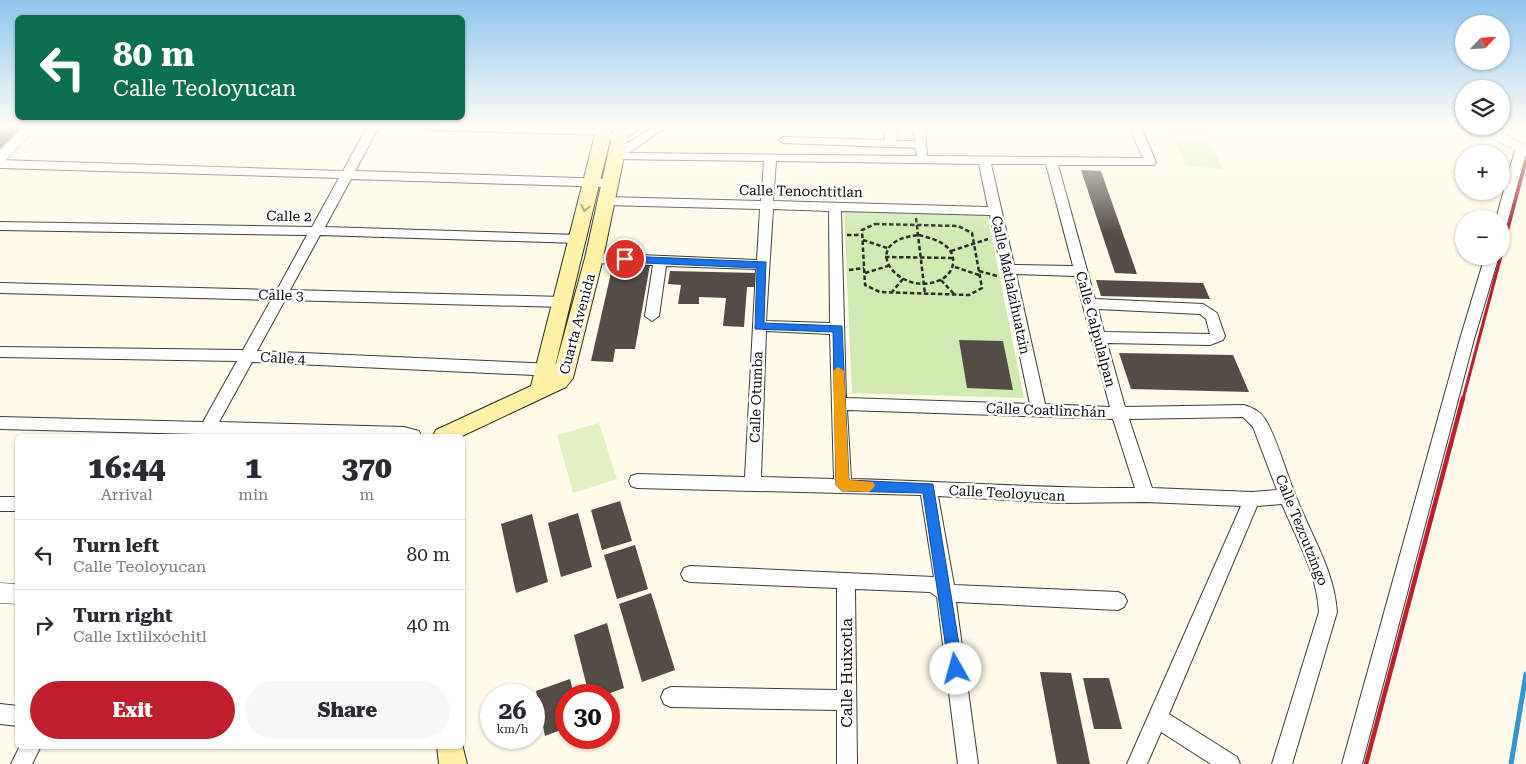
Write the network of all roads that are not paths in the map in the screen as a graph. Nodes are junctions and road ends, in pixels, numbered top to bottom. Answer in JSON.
{"nodes":[{"id":1,"x":354,"y":163,"type":"edge"},
{"id":2,"x":600,"y":163,"type":"edge"},
{"id":3,"x":615,"y":163,"type":"edge"},
{"id":4,"x":770,"y":163,"type":"edge"},
{"id":5,"x":984,"y":163,"type":"edge"},
{"id":6,"x":1051,"y":163,"type":"edge"},
{"id":7,"x":1519,"y":163,"type":"edge"},
{"id":8,"x":0,"y":164,"type":"edge"},
{"id":9,"x":347,"y":175,"type":"junction"},
{"id":10,"x":590,"y":183,"type":"junction"},
{"id":11,"x":610,"y":183,"type":"junction"},
{"id":12,"x":606,"y":201,"type":"junction"},
{"id":13,"x":767,"y":205,"type":"junction"},
{"id":14,"x":836,"y":207,"type":"junction"},
{"id":15,"x":995,"y":210,"type":"junction"},
{"id":16,"x":1505,"y":210,"type":"edge"},
{"id":17,"x":0,"y":226,"type":"edge"},
{"id":18,"x":317,"y":231,"type":"junction"},
{"id":19,"x":578,"y":240,"type":"junction"},
{"id":20,"x":594,"y":258,"type":"junction"},
{"id":21,"x":660,"y":260,"type":"junction"},
{"id":22,"x":762,"y":264,"type":"junction"},
{"id":23,"x":1489,"y":265,"type":"edge"},
{"id":24,"x":1008,"y":269,"type":"junction"},
{"id":25,"x":1080,"y":271,"type":"junction"},
{"id":26,"x":0,"y":288,"type":"edge"},
{"id":27,"x":281,"y":295,"type":"junction"},
{"id":28,"x":562,"y":302,"type":"junction"},
{"id":29,"x":1089,"y":304,"type":"junction"},
{"id":30,"x":652,"y":316,"type":"dead end"},
{"id":31,"x":759,"y":326,"type":"junction"},
{"id":32,"x":838,"y":328,"type":"junction"},
{"id":33,"x":1098,"y":337,"type":"junction"},
{"id":34,"x":0,"y":352,"type":"edge"},
{"id":35,"x":246,"y":356,"type":"junction"},
{"id":36,"x":543,"y":380,"type":"junction"},
{"id":37,"x":839,"y":404,"type":"junction"},
{"id":38,"x":1038,"y":410,"type":"junction"},
{"id":39,"x":1119,"y":413,"type":"junction"},
{"id":40,"x":1253,"y":415,"type":"joint"},
{"id":41,"x":0,"y":423,"type":"edge"},
{"id":42,"x":206,"y":432,"type":"edge"},
{"id":43,"x":407,"y":434,"type":"edge"},
{"id":44,"x":447,"y":434,"type":"edge"},
{"id":45,"x":636,"y":481,"type":"dead end"},
{"id":46,"x":753,"y":485,"type":"junction"},
{"id":47,"x":842,"y":485,"type":"junction"},
{"id":48,"x":928,"y":488,"type":"junction"},
{"id":49,"x":1146,"y":495,"type":"junction"},
{"id":50,"x":1287,"y":496,"type":"junction"},
{"id":51,"x":1252,"y":500,"type":"junction"},
{"id":52,"x":0,"y":504,"type":"edge"},
{"id":53,"x":15,"y":504,"type":"edge"},
{"id":54,"x":690,"y":574,"type":"dead end"},
{"id":55,"x":846,"y":581,"type":"junction"},
{"id":56,"x":0,"y":593,"type":"edge"},
{"id":57,"x":946,"y":593,"type":"junction"},
{"id":58,"x":15,"y":594,"type":"edge"},
{"id":59,"x":1118,"y":601,"type":"dead end"},
{"id":60,"x":671,"y":697,"type":"dead end"},
{"id":61,"x":846,"y":700,"type":"junction"},
{"id":62,"x":0,"y":714,"type":"edge"},
{"id":63,"x":15,"y":716,"type":"edge"},
{"id":64,"x":1158,"y":719,"type":"junction"},
{"id":65,"x":30,"y":749,"type":"edge"},
{"id":66,"x":450,"y":749,"type":"edge"},
{"id":67,"x":22,"y":764,"type":"edge"},
{"id":68,"x":453,"y":764,"type":"edge"},
{"id":69,"x":848,"y":764,"type":"edge"},
{"id":70,"x":968,"y":764,"type":"edge"},
{"id":71,"x":1137,"y":764,"type":"edge"},
{"id":72,"x":1230,"y":764,"type":"edge"},
{"id":73,"x":1282,"y":764,"type":"edge"},
{"id":74,"x":1352,"y":764,"type":"edge"}],
"edges":[{"from":1,"to":9,"type":"street"},
{"from":2,"to":10,"type":"main road","name":"Cuarta Avenida"},
{"from":3,"to":11,"type":"main road","name":"Cuarta Avenida"},
{"from":4,"to":13,"type":"street","name":"Calle Otumba"},
{"from":5,"to":15,"type":"street","name":"Calle Matlalzihuatzin"},
{"from":6,"to":25,"type":"street","name":"Calle Calpulalpan"},
{"from":7,"to":16,"type":"street"},
{"from":8,"to":9,"type":"street"},
{"from":9,"to":10,"type":"street"},
{"from":9,"to":18,"type":"street"},
{"from":10,"to":11,"type":"street"},
{"from":10,"to":19,"type":"main road","name":"Cuarta Avenida","one_way":true},
{"from":11,"to":12,"type":"main road","name":"Cuarta Avenida"},
{"from":12,"to":13,"type":"street","name":"Calle Tenochtitlan"},
{"from":12,"to":20,"type":"main road","name":"Cuarta Avenida"},
{"from":13,"to":14,"type":"street","name":"Calle Tenochtitlan"},
{"from":13,"to":22,"type":"street","name":"Calle Otumba"},
{"from":14,"to":15,"type":"street","name":"Calle Tenochtitlan"},
{"from":14,"to":32,"type":"street"},
{"from":15,"to":24,"type":"street","name":"Calle Matlalzihuatzin"},
{"from":17,"to":18,"type":"street","name":"Calle 2"},
{"from":18,"to":19,"type":"street","name":"Calle 2"},
{"from":18,"to":27,"type":"street"},
{"from":19,"to":28,"type":"main road","name":"Cuarta Avenida"},
{"from":20,"to":21,"type":"street"},
{"from":20,"to":36,"type":"main road","name":"Cuarta Avenida"},
{"from":21,"to":22,"type":"street"},
{"from":21,"to":30,"type":"street"},
{"from":22,"to":31,"type":"street","name":"Calle Otumba"},
{"from":23,"to":74,"type":"street"},
{"from":24,"to":25,"type":"street"},
{"from":24,"to":38,"type":"street","name":"Calle Matlalzihuatzin"},
{"from":25,"to":29,"type":"street","name":"Calle Calpulalpan"},
{"from":26,"to":27,"type":"street","name":"Calle 3"},
{"from":27,"to":28,"type":"street","name":"Calle 3"},
{"from":27,"to":35,"type":"street"},
{"from":28,"to":36,"type":"main road","name":"Cuarta Avenida"},
{"from":29,"to":33,"type":"street","name":"Calle Calpulalpan"},
{"from":29,"to":33,"type":"street"},
{"from":31,"to":32,"type":"street"},
{"from":31,"to":46,"type":"street","name":"Calle Otumba"},
{"from":32,"to":37,"type":"street"},
{"from":33,"to":39,"type":"street","name":"Calle Calpulalpan"},
{"from":34,"to":35,"type":"street","name":"Calle 4"},
{"from":35,"to":36,"type":"street","name":"Calle 4"},
{"from":35,"to":42,"type":"street"},
{"from":36,"to":44,"type":"main road"},
{"from":37,"to":38,"type":"street","name":"Calle Coatlinchán"},
{"from":37,"to":47,"type":"street"},
{"from":38,"to":39,"type":"street","name":"Calle Coatlinchán"},
{"from":39,"to":40,"type":"street","name":"Calle Coatlinchán"},
{"from":39,"to":49,"type":"street","name":"Calle Calpulalpan"},
{"from":40,"to":50,"type":"street","name":"Calle Tezcutzingo"},
{"from":41,"to":42,"type":"street"},
{"from":42,"to":43,"type":"street"},
{"from":45,"to":46,"type":"street","name":"Calle Teoloyucan"},
{"from":46,"to":47,"type":"street","name":"Calle Teoloyucan"},
{"from":47,"to":48,"type":"street","name":"Calle Teoloyucan"},
{"from":48,"to":49,"type":"street","name":"Calle Teoloyucan"},
{"from":48,"to":57,"type":"street"},
{"from":49,"to":51,"type":"street","name":"Calle Teoloyucan"},
{"from":50,"to":51,"type":"street","name":"Calle Teoloyucan"},
{"from":50,"to":73,"type":"street","name":"Calle Tezcutzingo"},
{"from":51,"to":64,"type":"street"},
{"from":52,"to":53,"type":"street"},
{"from":54,"to":55,"type":"street"},
{"from":55,"to":57,"type":"street"},
{"from":55,"to":61,"type":"street","name":"Calle Huixotla"},
{"from":56,"to":58,"type":"street"},
{"from":57,"to":59,"type":"street"},
{"from":57,"to":70,"type":"street"},
{"from":60,"to":61,"type":"street"},
{"from":61,"to":69,"type":"street","name":"Calle Huixotla"},
{"from":62,"to":63,"type":"street"},
{"from":64,"to":71,"type":"street"},
{"from":64,"to":72,"type":"street"},
{"from":65,"to":67,"type":"street"},
{"from":66,"to":68,"type":"main road"}]}
